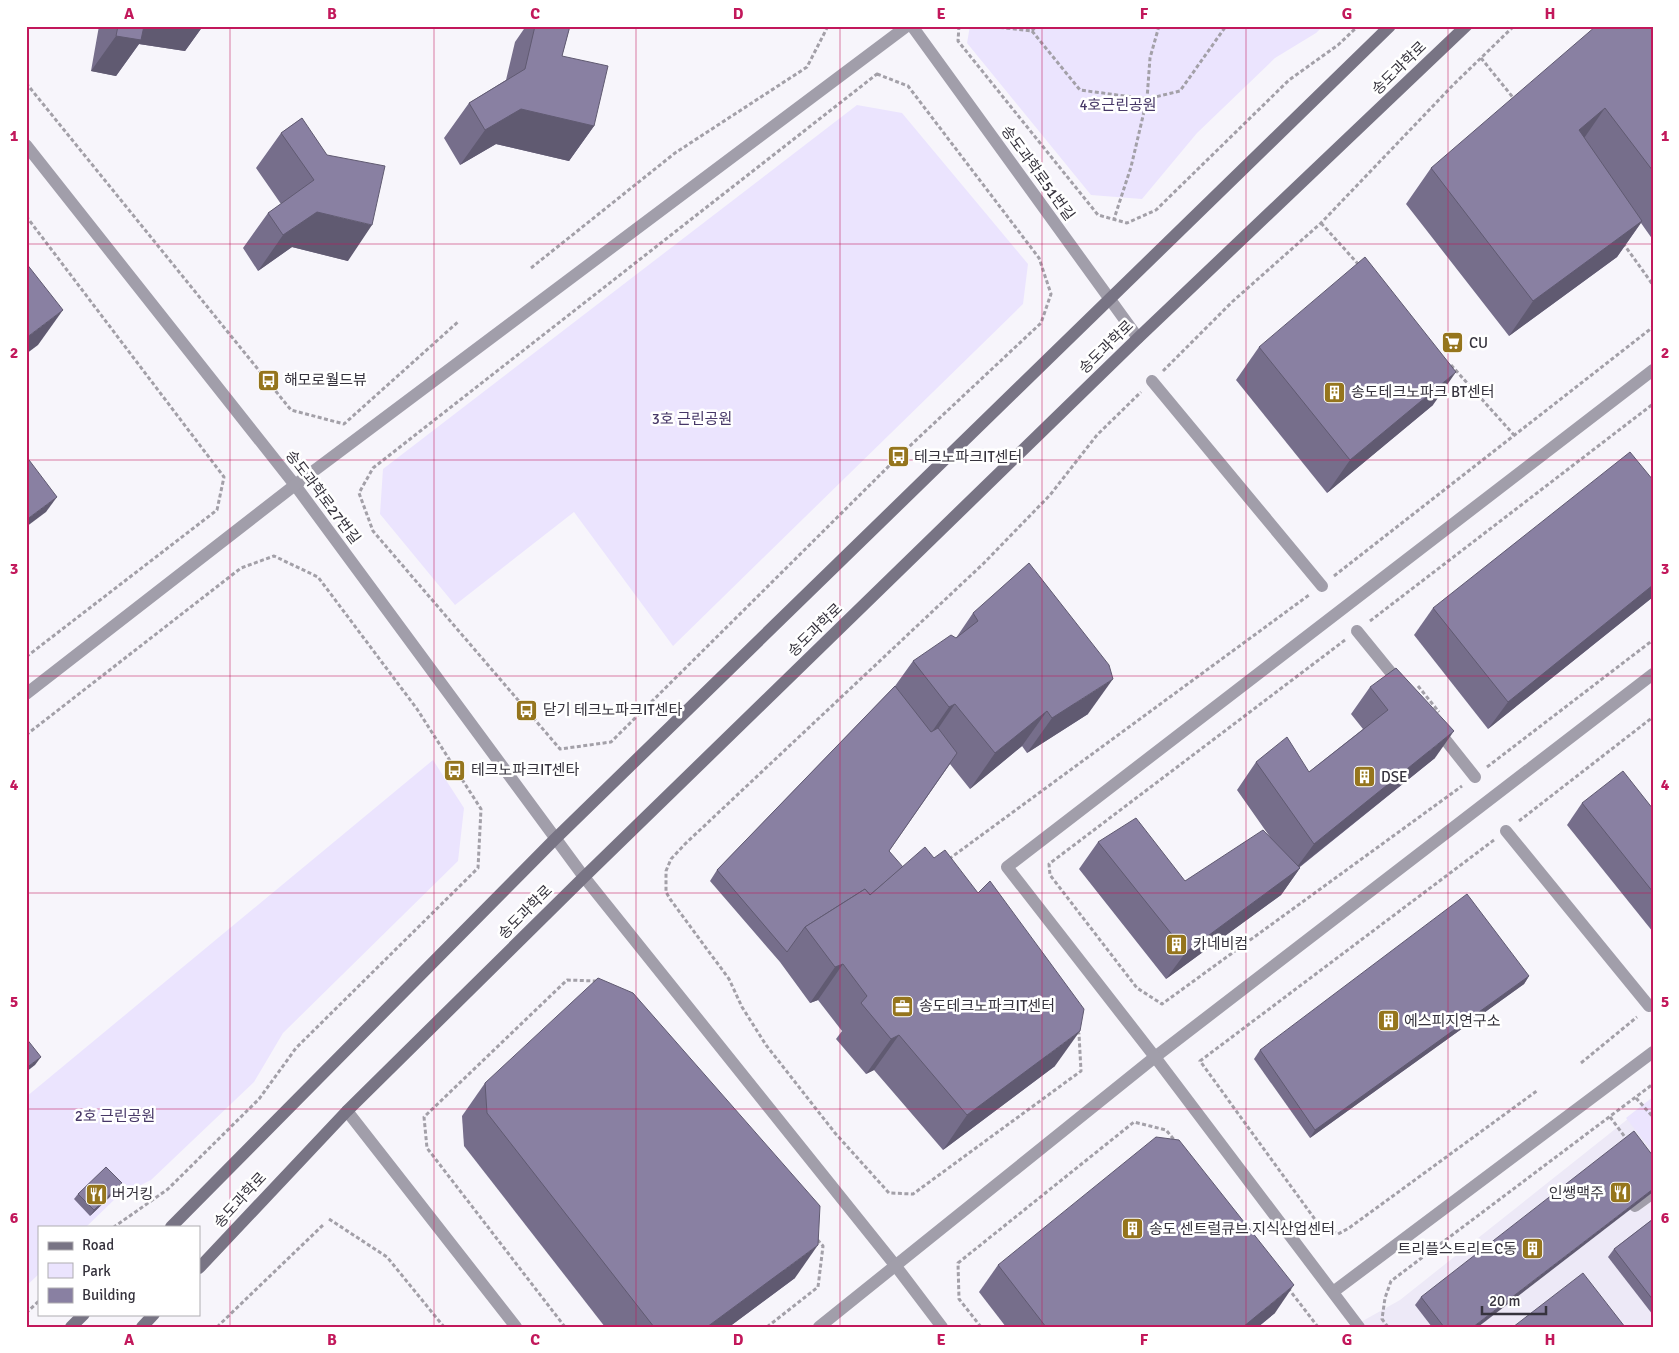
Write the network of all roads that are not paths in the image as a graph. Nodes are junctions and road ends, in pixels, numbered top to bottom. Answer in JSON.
{"nodes":[{"id":1,"x":907,"y":26,"type":"edge"},
{"id":2,"x":912,"y":26,"type":"edge"},
{"id":3,"x":1390,"y":26,"type":"edge"},
{"id":4,"x":1466,"y":26,"type":"edge"},
{"id":5,"x":26,"y":145,"type":"edge"},
{"id":6,"x":1111,"y":300,"type":"junction"},
{"id":7,"x":1138,"y":338,"type":"junction"},
{"id":8,"x":1653,"y":370,"type":"edge"},
{"id":9,"x":1152,"y":381,"type":"road end"},
{"id":10,"x":295,"y":485,"type":"junction"},
{"id":11,"x":1322,"y":586,"type":"road end"},
{"id":12,"x":1357,"y":631,"type":"road end"},
{"id":13,"x":1653,"y":674,"type":"edge"},
{"id":14,"x":1412,"y":688,"type":"edge"},
{"id":15,"x":26,"y":694,"type":"edge"},
{"id":16,"x":1425,"y":715,"type":"edge"},
{"id":17,"x":1475,"y":777,"type":"road end"},
{"id":18,"x":1506,"y":831,"type":"road end"},
{"id":19,"x":555,"y":839,"type":"junction"},
{"id":20,"x":584,"y":877,"type":"junction"},
{"id":21,"x":1649,"y":1006,"type":"dead end"},
{"id":22,"x":1653,"y":1052,"type":"edge"},
{"id":23,"x":1155,"y":1057,"type":"junction"},
{"id":24,"x":347,"y":1111,"type":"junction"},
{"id":25,"x":1653,"y":1193,"type":"edge"},
{"id":26,"x":1621,"y":1216,"type":"edge"},
{"id":27,"x":171,"y":1226,"type":"edge"},
{"id":28,"x":895,"y":1265,"type":"junction"},
{"id":29,"x":200,"y":1267,"type":"edge"},
{"id":30,"x":1333,"y":1292,"type":"junction"},
{"id":31,"x":82,"y":1316,"type":"edge"},
{"id":32,"x":152,"y":1316,"type":"edge"},
{"id":33,"x":71,"y":1327,"type":"edge"},
{"id":34,"x":142,"y":1327,"type":"edge"},
{"id":35,"x":516,"y":1327,"type":"edge"},
{"id":36,"x":819,"y":1327,"type":"edge"},
{"id":37,"x":942,"y":1327,"type":"edge"},
{"id":38,"x":1359,"y":1327,"type":"edge"}],
"edges":[{"from":1,"to":10,"type":"street"},
{"from":2,"to":6,"type":"street","name":"송도과학로51번길"},
{"from":3,"to":6,"type":"main road","name":"송도과학로"},
{"from":4,"to":7,"type":"main road","name":"송도과학로"},
{"from":5,"to":10,"type":"street","name":"송도과학로27번길"},
{"from":6,"to":7,"type":"street","name":"송도과학로51번길"},
{"from":6,"to":19,"type":"main road","name":"송도과학로"},
{"from":7,"to":20,"type":"main road","name":"송도과학로"},
{"from":8,"to":23,"type":"street"},
{"from":9,"to":11,"type":"street"},
{"from":10,"to":15,"type":"street"},
{"from":10,"to":19,"type":"street","name":"송도과학로27번길"},
{"from":12,"to":14,"type":"street"},
{"from":13,"to":23,"type":"street"},
{"from":16,"to":17,"type":"street"},
{"from":18,"to":21,"type":"street"},
{"from":19,"to":20,"type":"street","name":"송도과학로27번길"},
{"from":19,"to":27,"type":"main road","name":"송도과학로"},
{"from":20,"to":24,"type":"main road","name":"송도과학로"},
{"from":20,"to":28,"type":"street","name":"송도과학로27번길"},
{"from":22,"to":30,"type":"street"},
{"from":23,"to":28,"type":"street"},
{"from":23,"to":30,"type":"street"},
{"from":24,"to":29,"type":"main road","name":"송도과학로"},
{"from":24,"to":35,"type":"street"},
{"from":25,"to":26,"type":"street"},
{"from":28,"to":36,"type":"street"},
{"from":28,"to":37,"type":"street","name":"송도과학로27번길"},
{"from":30,"to":38,"type":"street"},
{"from":31,"to":33,"type":"main road"},
{"from":32,"to":34,"type":"main road"}]}
